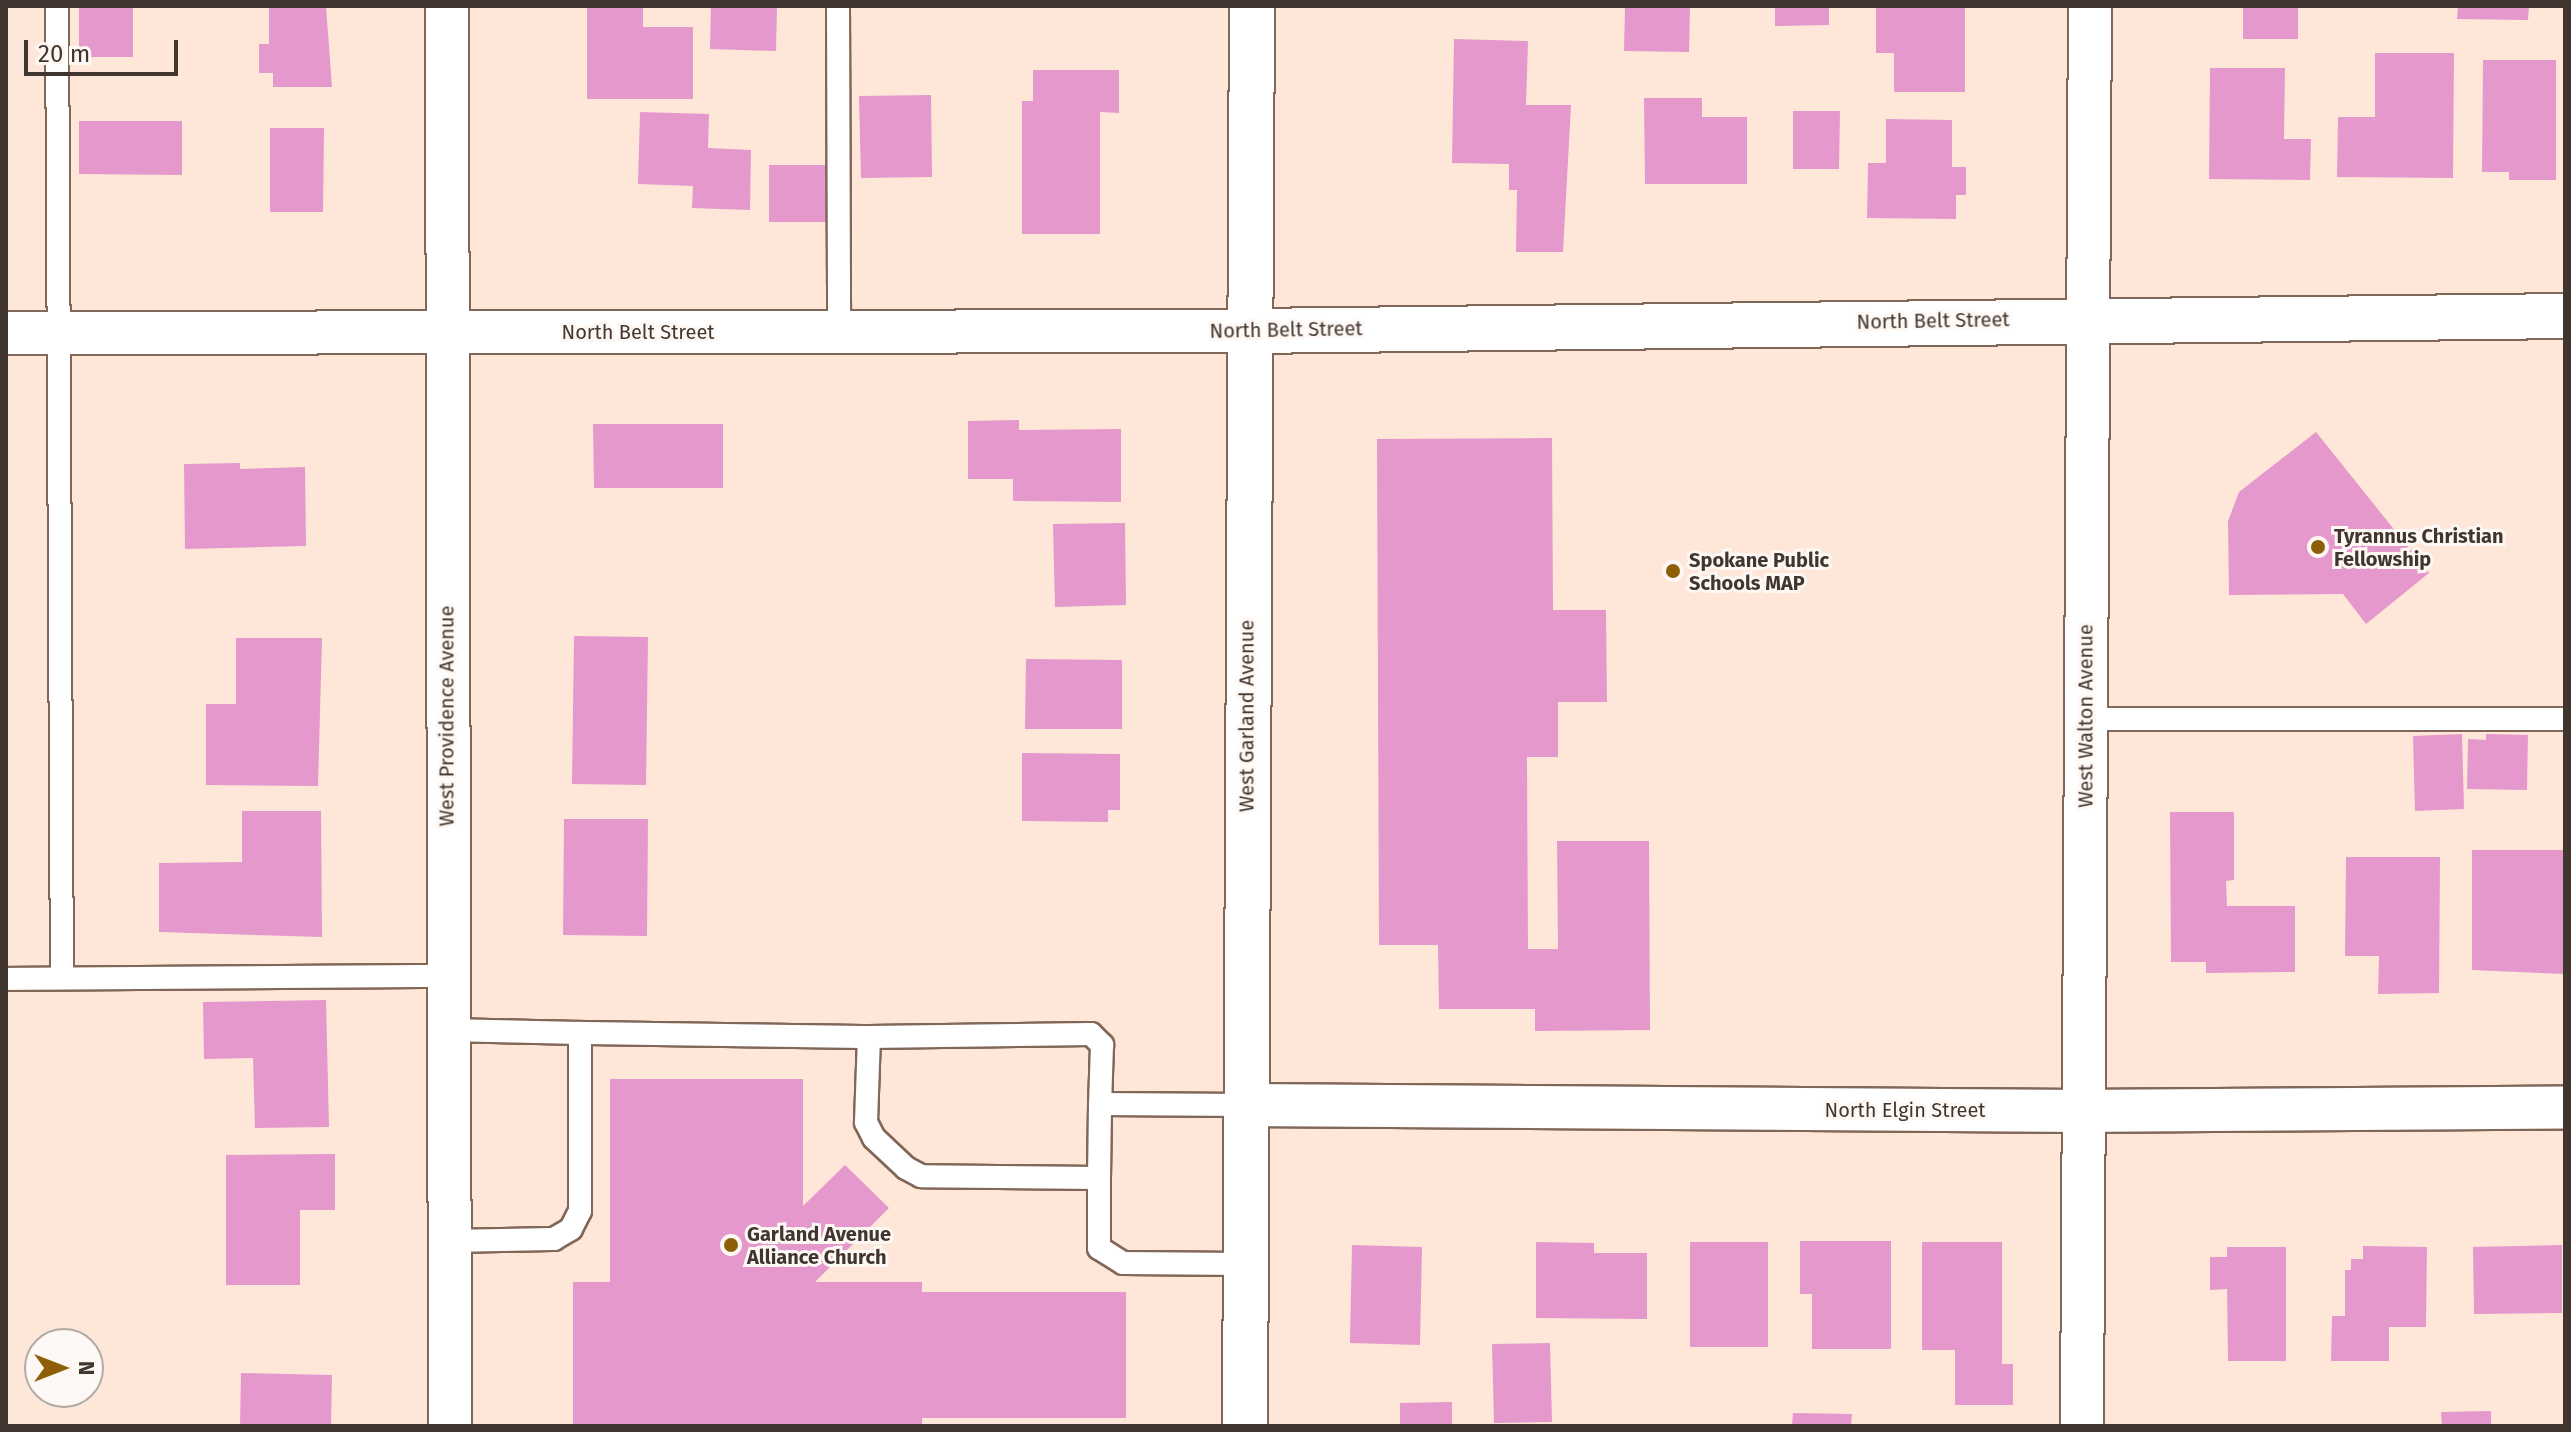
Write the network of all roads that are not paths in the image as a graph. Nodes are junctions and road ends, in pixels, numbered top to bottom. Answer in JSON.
{"nodes":[{"id":1,"x":57,"y":6,"type":"edge"},
{"id":2,"x":447,"y":6,"type":"edge"},
{"id":3,"x":838,"y":6,"type":"edge"},
{"id":4,"x":1252,"y":6,"type":"edge"},
{"id":5,"x":2090,"y":6,"type":"edge"},
{"id":6,"x":2565,"y":316,"type":"edge"},
{"id":7,"x":2087,"y":319,"type":"junction"},
{"id":8,"x":839,"y":331,"type":"junction"},
{"id":9,"x":1248,"y":331,"type":"junction"},
{"id":10,"x":55,"y":332,"type":"junction"},
{"id":11,"x":6,"y":333,"type":"edge"},
{"id":12,"x":446,"y":334,"type":"junction"},
{"id":13,"x":2087,"y":719,"type":"junction"},
{"id":14,"x":2565,"y":719,"type":"edge"},
{"id":15,"x":447,"y":976,"type":"junction"},
{"id":16,"x":62,"y":978,"type":"junction"},
{"id":17,"x":6,"y":979,"type":"edge"},
{"id":18,"x":447,"y":1030,"type":"junction"},
{"id":19,"x":580,"y":1033,"type":"junction"},
{"id":20,"x":869,"y":1037,"type":"junction"},
{"id":21,"x":1100,"y":1104,"type":"junction"},
{"id":22,"x":1246,"y":1105,"type":"junction"},
{"id":23,"x":2565,"y":1108,"type":"edge"},
{"id":24,"x":2081,"y":1111,"type":"junction"},
{"id":25,"x":1099,"y":1178,"type":"junction"},
{"id":26,"x":449,"y":1241,"type":"junction"},
{"id":27,"x":1245,"y":1264,"type":"junction"},
{"id":28,"x":450,"y":1426,"type":"edge"},
{"id":29,"x":1245,"y":1426,"type":"edge"},
{"id":30,"x":2082,"y":1426,"type":"edge"}],
"edges":[{"from":1,"to":10,"type":"lane"},
{"from":2,"to":12,"type":"street","name":"West Providence Avenue"},
{"from":3,"to":8,"type":"lane"},
{"from":4,"to":9,"type":"street","name":"West Garland Avenue"},
{"from":5,"to":7,"type":"street","name":"West Walton Avenue"},
{"from":6,"to":7,"type":"street","name":"North Belt Street"},
{"from":7,"to":9,"type":"street","name":"North Belt Street"},
{"from":7,"to":13,"type":"street","name":"West Walton Avenue"},
{"from":8,"to":9,"type":"street","name":"North Belt Street"},
{"from":8,"to":12,"type":"street","name":"North Belt Street"},
{"from":9,"to":22,"type":"street","name":"West Garland Avenue"},
{"from":10,"to":11,"type":"street","name":"North Belt Street"},
{"from":10,"to":12,"type":"street","name":"North Belt Street"},
{"from":10,"to":16,"type":"lane"},
{"from":12,"to":15,"type":"street","name":"West Providence Avenue"},
{"from":13,"to":14,"type":"lane"},
{"from":13,"to":24,"type":"street","name":"West Walton Avenue"},
{"from":15,"to":16,"type":"lane"},
{"from":15,"to":18,"type":"street","name":"West Providence Avenue"},
{"from":16,"to":17,"type":"lane"},
{"from":18,"to":19,"type":"lane"},
{"from":18,"to":26,"type":"street","name":"West Providence Avenue"},
{"from":19,"to":20,"type":"lane"},
{"from":19,"to":26,"type":"lane"},
{"from":20,"to":21,"type":"lane"},
{"from":20,"to":25,"type":"lane"},
{"from":21,"to":22,"type":"lane"},
{"from":21,"to":25,"type":"lane"},
{"from":22,"to":24,"type":"street","name":"North Elgin Street"},
{"from":22,"to":27,"type":"street","name":"West Garland Avenue"},
{"from":23,"to":24,"type":"street","name":"North Elgin Street"},
{"from":24,"to":30,"type":"street","name":"West Walton Avenue"},
{"from":25,"to":27,"type":"lane"},
{"from":26,"to":28,"type":"street","name":"West Providence Avenue"},
{"from":27,"to":29,"type":"street","name":"West Garland Avenue"}]}
